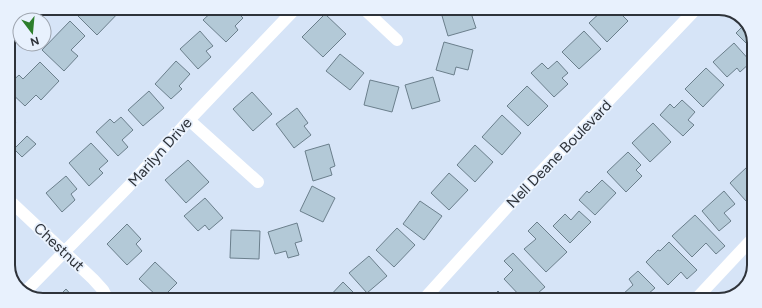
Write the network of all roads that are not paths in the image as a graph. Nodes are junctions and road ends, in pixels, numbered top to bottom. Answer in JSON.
{"nodes":[{"id":1,"x":289,"y":15,"type":"edge"},
{"id":2,"x":370,"y":15,"type":"edge"},
{"id":3,"x":691,"y":15,"type":"edge"},
{"id":4,"x":397,"y":40,"type":"dead end"},
{"id":5,"x":189,"y":120,"type":"junction"},
{"id":6,"x":258,"y":182,"type":"dead end"},
{"id":7,"x":15,"y":206,"type":"edge"},
{"id":8,"x":747,"y":244,"type":"edge"},
{"id":9,"x":64,"y":252,"type":"junction"},
{"id":10,"x":28,"y":288,"type":"edge"},
{"id":11,"x":104,"y":293,"type":"edge"},
{"id":12,"x":429,"y":293,"type":"edge"},
{"id":13,"x":702,"y":293,"type":"edge"}],
"edges":[{"from":1,"to":5,"type":"street","name":"Marilyn Drive"},
{"from":2,"to":4,"type":"street"},
{"from":3,"to":12,"type":"street","name":"Nell Deane Boulevard"},
{"from":5,"to":6,"type":"street"},
{"from":5,"to":9,"type":"street","name":"Marilyn Drive"},
{"from":7,"to":9,"type":"street","name":"Chestnut"},
{"from":8,"to":13,"type":"street"},
{"from":9,"to":10,"type":"street","name":"Marilyn Drive"},
{"from":9,"to":11,"type":"street","name":"Chestnut"}]}
